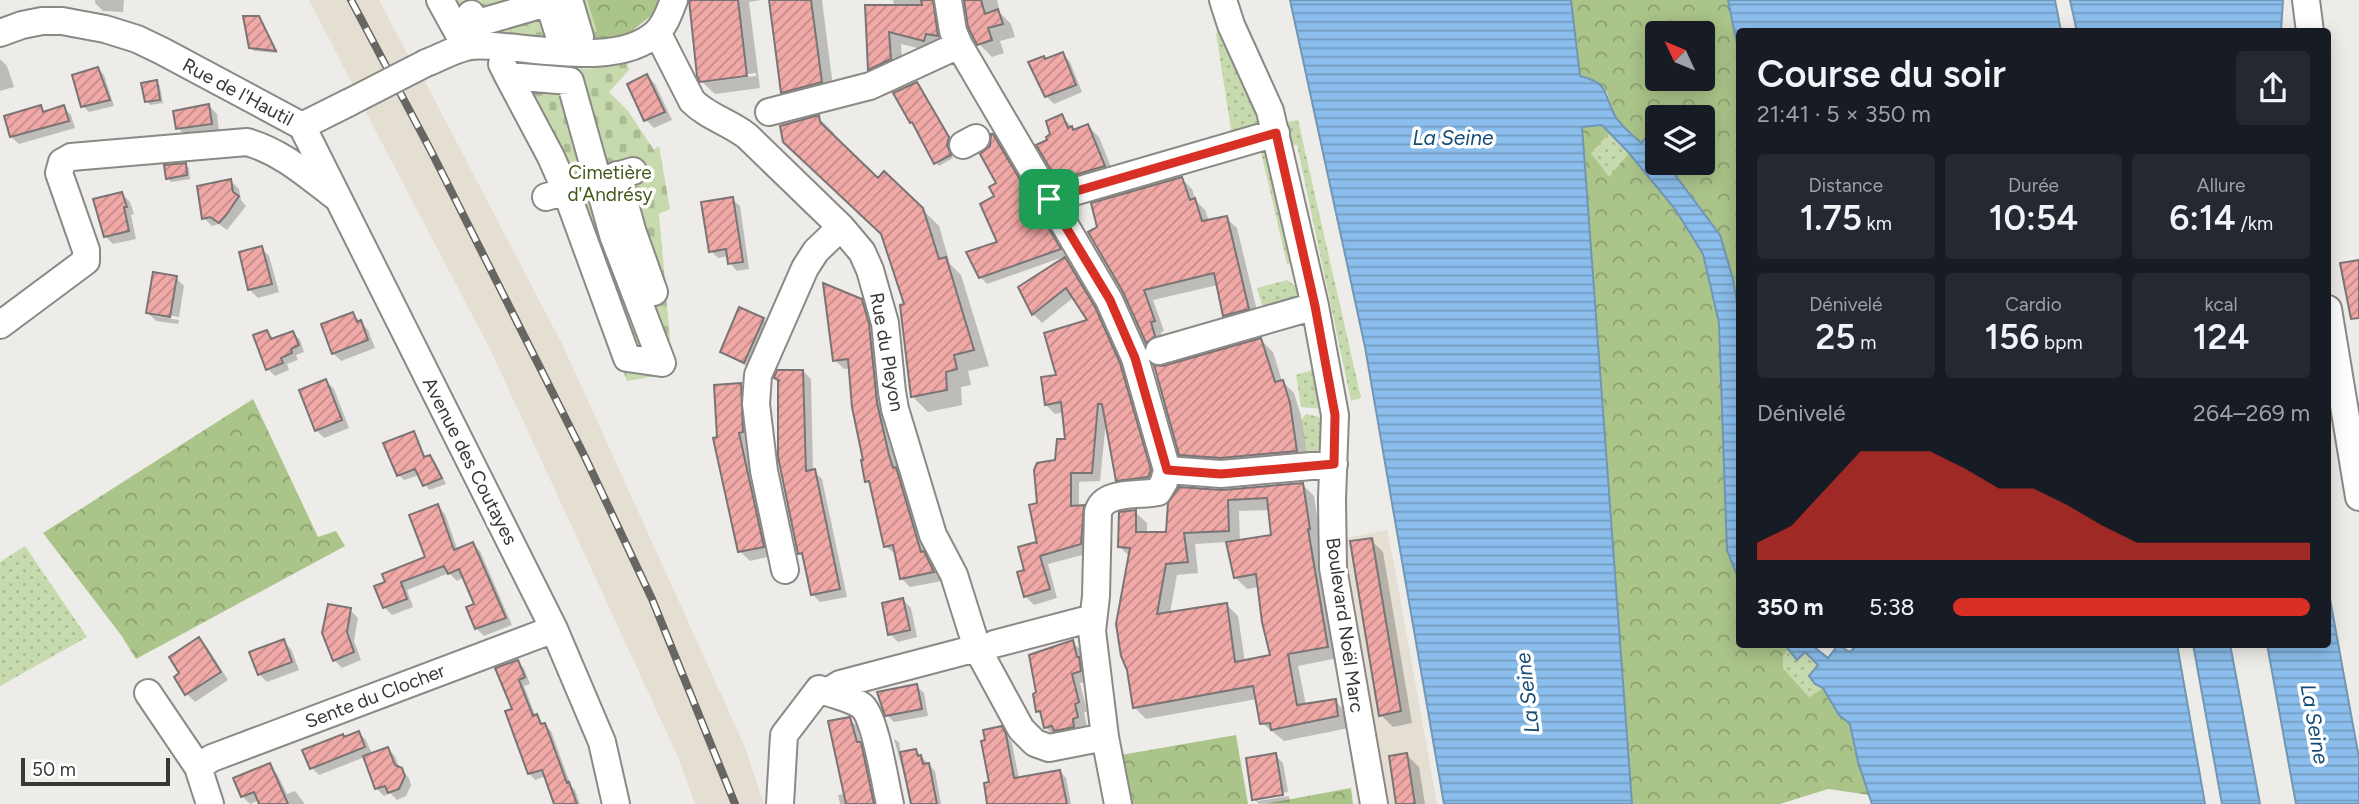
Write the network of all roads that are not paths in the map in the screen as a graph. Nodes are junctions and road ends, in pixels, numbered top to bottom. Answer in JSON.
{"nodes":[{"id":1,"x":440,"y":0,"type":"edge"},
{"id":2,"x":674,"y":0,"type":"edge"},
{"id":3,"x":948,"y":0,"type":"edge"},
{"id":4,"x":1223,"y":0,"type":"edge"},
{"id":5,"x":2306,"y":0,"type":"edge"},
{"id":6,"x":58,"y":10,"type":"edge"},
{"id":7,"x":471,"y":14,"type":"dead end"},
{"id":8,"x":541,"y":14,"type":"edge"},
{"id":9,"x":2310,"y":28,"type":"edge"},
{"id":10,"x":657,"y":32,"type":"junction"},
{"id":11,"x":0,"y":33,"type":"edge"},
{"id":12,"x":959,"y":46,"type":"junction"},
{"id":13,"x":466,"y":47,"type":"junction"},
{"id":14,"x":751,"y":118,"type":"junction"},
{"id":15,"x":302,"y":126,"type":"junction"},
{"id":16,"x":1276,"y":133,"type":"junction"},
{"id":17,"x":593,"y":183,"type":"junction"},
{"id":18,"x":1049,"y":199,"type":"junction"},
{"id":19,"x":340,"y":200,"type":"junction"},
{"id":20,"x":841,"y":227,"type":"junction"},
{"id":21,"x":623,"y":233,"type":"junction"},
{"id":22,"x":1315,"y":306,"type":"junction"},
{"id":23,"x":663,"y":316,"type":"dead end"},
{"id":24,"x":0,"y":325,"type":"edge"},
{"id":25,"x":2331,"y":327,"type":"edge"},
{"id":26,"x":1159,"y":351,"type":"dead end"},
{"id":27,"x":1334,"y":464,"type":"junction"},
{"id":28,"x":1167,"y":470,"type":"junction"},
{"id":29,"x":2359,"y":497,"type":"edge"},
{"id":30,"x":785,"y":570,"type":"dead end"},
{"id":31,"x":1093,"y":618,"type":"junction"},
{"id":32,"x":554,"y":629,"type":"junction"},
{"id":33,"x":985,"y":646,"type":"junction"},
{"id":34,"x":823,"y":691,"type":"junction"},
{"id":35,"x":148,"y":692,"type":"dead end"},
{"id":36,"x":1105,"y":737,"type":"junction"},
{"id":37,"x":198,"y":767,"type":"junction"},
{"id":38,"x":210,"y":804,"type":"edge"},
{"id":39,"x":616,"y":804,"type":"edge"},
{"id":40,"x":780,"y":804,"type":"edge"},
{"id":41,"x":890,"y":804,"type":"edge"},
{"id":42,"x":1118,"y":804,"type":"edge"},
{"id":43,"x":1374,"y":804,"type":"edge"}],
"edges":[{"from":1,"to":13,"type":"street"},
{"from":2,"to":10,"type":"street"},
{"from":3,"to":12,"type":"street"},
{"from":4,"to":16,"type":"street","name":"Boulevard Noël Marc"},
{"from":5,"to":9,"type":"street"},
{"from":6,"to":11,"type":"street","name":"Rue de l'Hautil"},
{"from":6,"to":15,"type":"street","name":"Rue de l'Hautil"},
{"from":7,"to":8,"type":"street"},
{"from":10,"to":13,"type":"street"},
{"from":10,"to":14,"type":"street","name":"Rue du Pleyon"},
{"from":12,"to":14,"type":"street"},
{"from":12,"to":18,"type":"street"},
{"from":13,"to":15,"type":"street","name":"Rue de l'Hautil","bridge":true},
{"from":14,"to":20,"type":"street","name":"Rue du Pleyon"},
{"from":15,"to":19,"type":"street","name":"Avenue des Coutayes"},
{"from":16,"to":18,"type":"street"},
{"from":16,"to":22,"type":"street","name":"Boulevard Noël Marc"},
{"from":17,"to":17,"type":"street"},
{"from":17,"to":21,"type":"street"},
{"from":17,"to":21,"type":"street"},
{"from":18,"to":28,"type":"street"},
{"from":19,"to":24,"type":"street"},
{"from":19,"to":32,"type":"street","name":"Avenue des Coutayes"},
{"from":20,"to":30,"type":"street"},
{"from":20,"to":33,"type":"street","name":"Rue du Pleyon"},
{"from":21,"to":23,"type":"street"},
{"from":22,"to":26,"type":"street"},
{"from":22,"to":27,"type":"street","name":"Boulevard Noël Marc"},
{"from":25,"to":29,"type":"street"},
{"from":27,"to":28,"type":"street"},
{"from":27,"to":43,"type":"street","name":"Boulevard Noël Marc"},
{"from":28,"to":31,"type":"street"},
{"from":31,"to":33,"type":"street"},
{"from":31,"to":36,"type":"street"},
{"from":32,"to":37,"type":"street","name":"Sente du Clocher"},
{"from":32,"to":39,"type":"street","name":"Avenue des Coutayes"},
{"from":33,"to":34,"type":"street"},
{"from":33,"to":36,"type":"street","name":"Rue du Pleyon"},
{"from":34,"to":40,"type":"street"},
{"from":34,"to":41,"type":"street"},
{"from":35,"to":37,"type":"street"},
{"from":36,"to":42,"type":"street"},
{"from":37,"to":38,"type":"street"}]}
